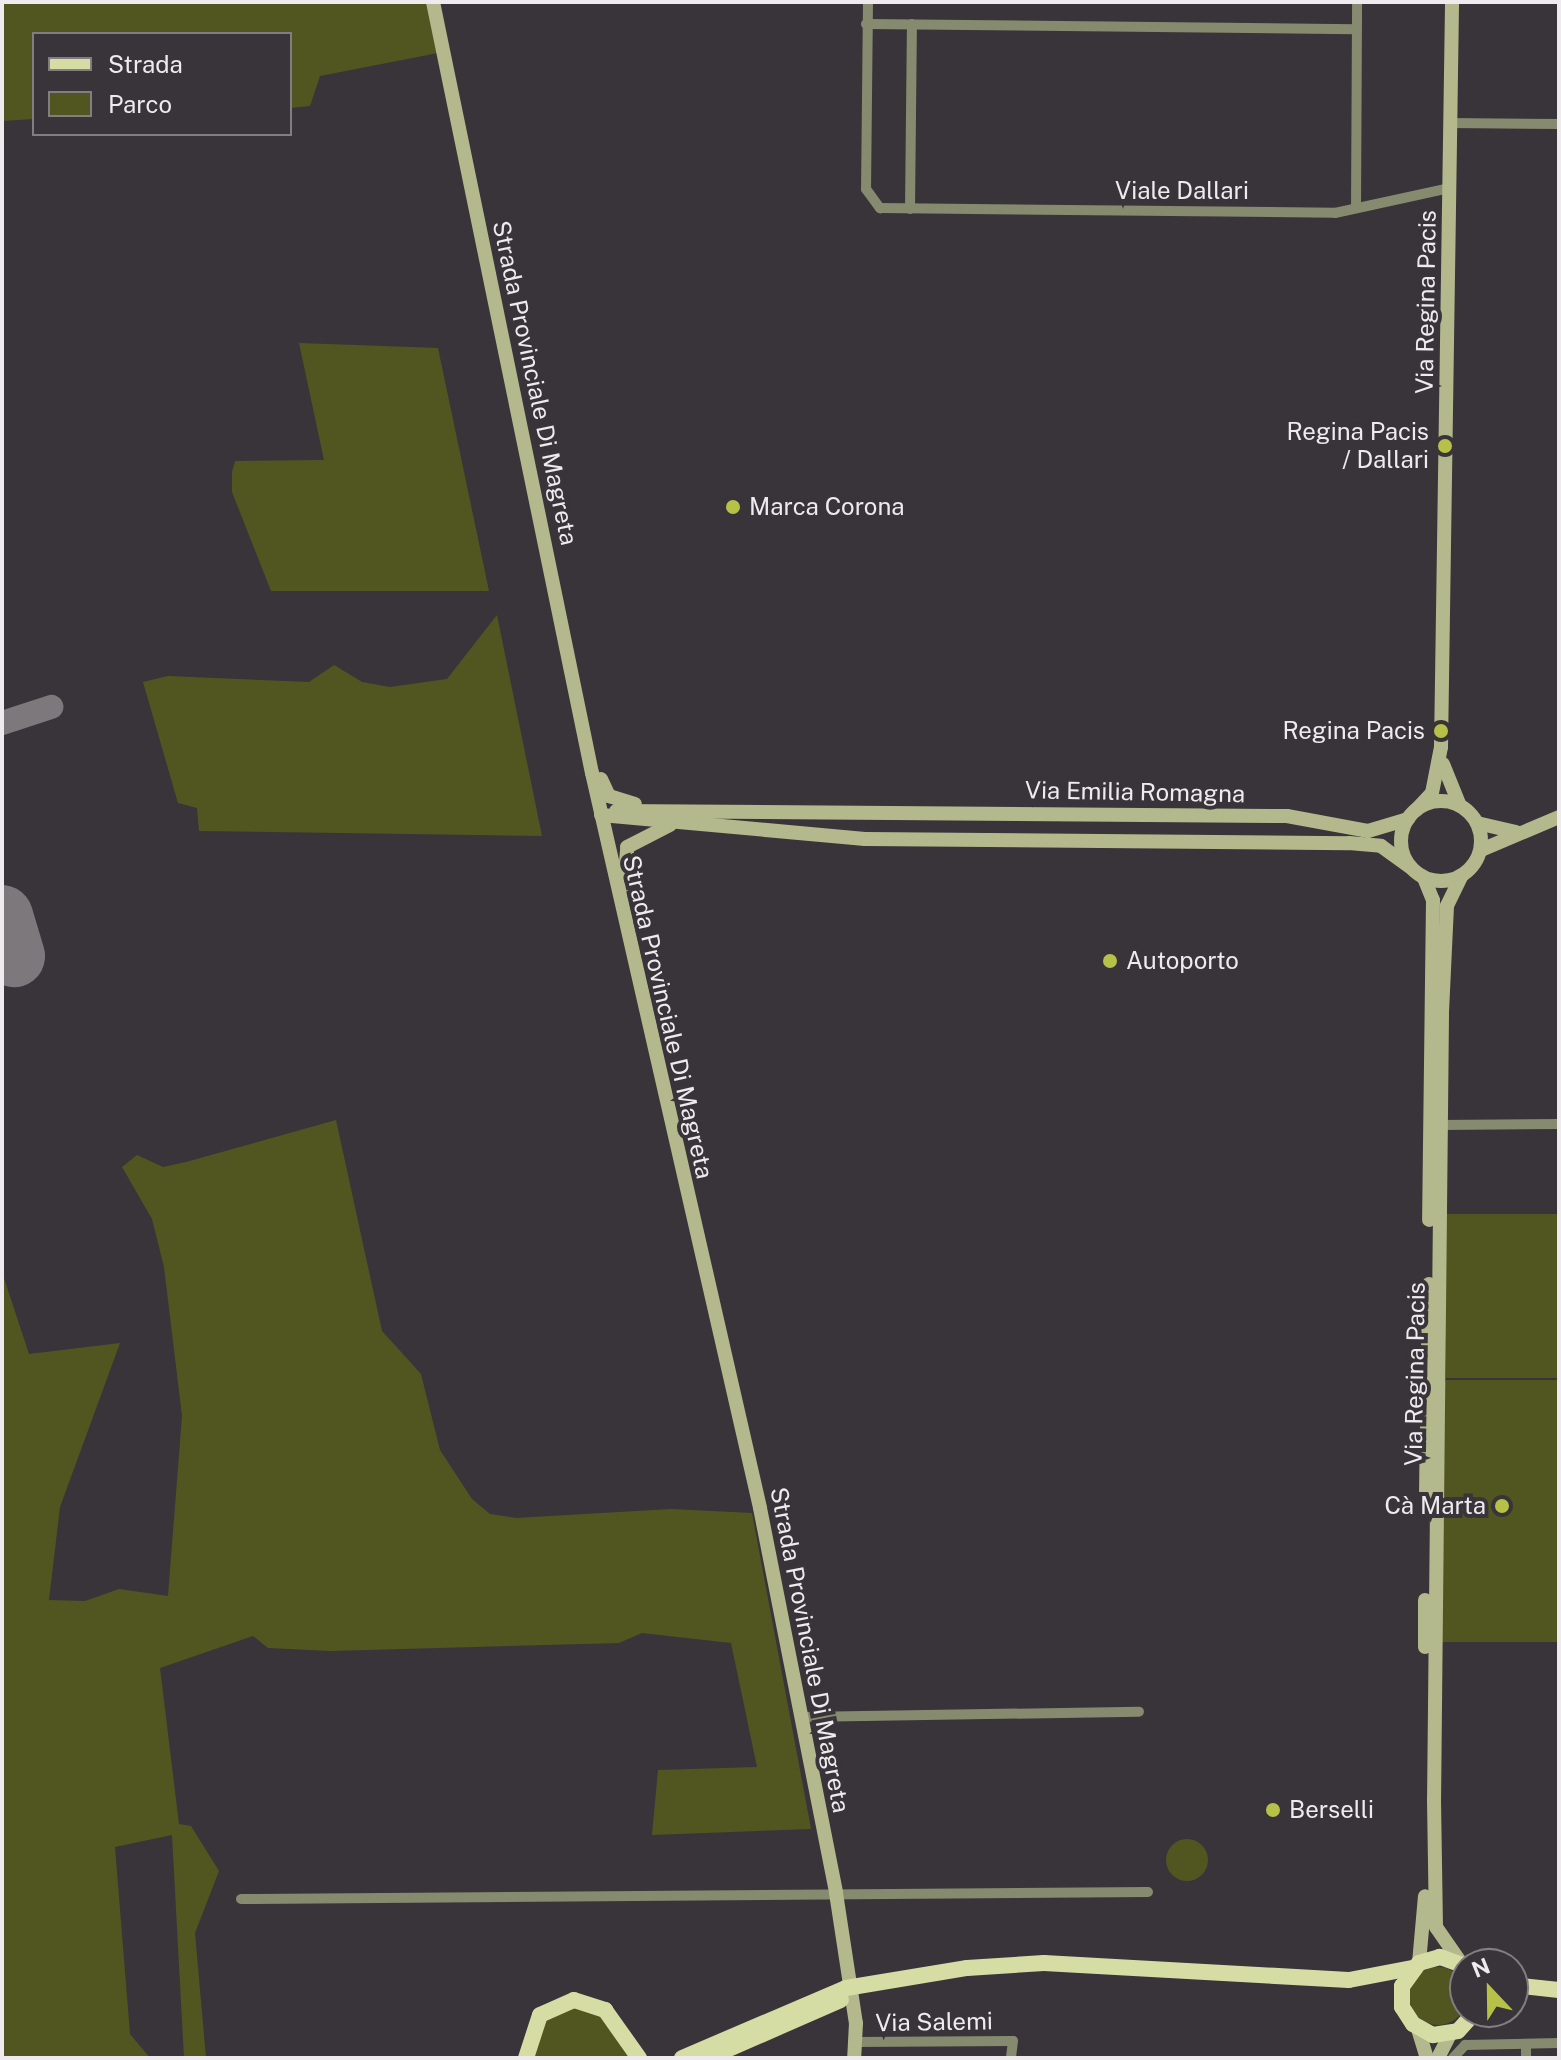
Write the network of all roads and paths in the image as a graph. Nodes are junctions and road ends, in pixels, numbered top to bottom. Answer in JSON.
{"nodes":[{"id":1,"x":433,"y":2,"type":"edge"},
{"id":2,"x":868,"y":2,"type":"edge"},
{"id":3,"x":1357,"y":2,"type":"edge"},
{"id":4,"x":1452,"y":2,"type":"edge"},
{"id":5,"x":866,"y":24,"type":"junction"},
{"id":6,"x":912,"y":24,"type":"junction"},
{"id":7,"x":1356,"y":29,"type":"junction"},
{"id":8,"x":1450,"y":123,"type":"junction"},
{"id":9,"x":1559,"y":124,"type":"edge"},
{"id":10,"x":1450,"y":188,"type":"junction"},
{"id":11,"x":1356,"y":208,"type":"junction"},
{"id":12,"x":910,"y":209,"type":"junction"},
{"id":13,"x":579,"y":711,"type":"junction"},
{"id":14,"x":1441,"y":747,"type":"junction"},
{"id":15,"x":1460,"y":806,"type":"junction"},
{"id":16,"x":651,"y":808,"type":"junction"},
{"id":17,"x":858,"y":811,"type":"junction"},
{"id":18,"x":601,"y":815,"type":"junction"},
{"id":19,"x":1412,"y":815,"type":"junction"},
{"id":20,"x":1559,"y":817,"type":"edge"},
{"id":21,"x":682,"y":822,"type":"junction"},
{"id":22,"x":1477,"y":823,"type":"junction"},
{"id":23,"x":1516,"y":832,"type":"junction"},
{"id":24,"x":865,"y":839,"type":"junction"},
{"id":25,"x":1481,"y":850,"type":"junction"},
{"id":26,"x":1410,"y":867,"type":"junction"},
{"id":27,"x":1461,"y":877,"type":"junction"},
{"id":28,"x":1424,"y":878,"type":"junction"},
{"id":29,"x":629,"y":944,"type":"junction"},
{"id":30,"x":1559,"y":1124,"type":"edge"},
{"id":31,"x":1441,"y":1125,"type":"junction"},
{"id":32,"x":1139,"y":1712,"type":"dead end"},
{"id":33,"x":802,"y":1717,"type":"junction"},
{"id":34,"x":1148,"y":1892,"type":"dead end"},
{"id":35,"x":836,"y":1893,"type":"junction"},
{"id":36,"x":241,"y":1899,"type":"dead end"},
{"id":37,"x":1449,"y":1950,"type":"edge"},
{"id":38,"x":1449,"y":1960,"type":"edge"},
{"id":39,"x":1416,"y":1965,"type":"junction"},
{"id":40,"x":1349,"y":1980,"type":"junction"},
{"id":41,"x":1529,"y":1987,"type":"edge"},
{"id":42,"x":1555,"y":1989,"type":"edge"},
{"id":43,"x":1529,"y":1991,"type":"edge"},
{"id":44,"x":839,"y":1995,"type":"junction"},
{"id":45,"x":1402,"y":2007,"type":"junction"},
{"id":46,"x":1457,"y":2028,"type":"edge"},
{"id":47,"x":766,"y":2029,"type":"junction"},
{"id":48,"x":1418,"y":2029,"type":"junction"},
{"id":49,"x":1450,"y":2034,"type":"junction"},
{"id":50,"x":857,"y":2042,"type":"junction"},
{"id":51,"x":1559,"y":2043,"type":"edge"},
{"id":52,"x":1526,"y":2044,"type":"junction"},
{"id":53,"x":526,"y":2058,"type":"edge"},
{"id":54,"x":639,"y":2058,"type":"edge"},
{"id":55,"x":682,"y":2058,"type":"edge"},
{"id":56,"x":708,"y":2058,"type":"edge"},
{"id":57,"x":728,"y":2058,"type":"edge"},
{"id":58,"x":852,"y":2058,"type":"edge"},
{"id":59,"x":1011,"y":2058,"type":"edge"},
{"id":60,"x":1427,"y":2058,"type":"edge"},
{"id":61,"x":1438,"y":2058,"type":"edge"},
{"id":62,"x":1453,"y":2058,"type":"edge"},
{"id":63,"x":1526,"y":2058,"type":"edge"}],
"edges":[{"from":1,"to":13,"type":"street","name":"Strada Provinciale Di Magreta"},
{"from":2,"to":5,"type":"street"},
{"from":3,"to":7,"type":"street"},
{"from":4,"to":8,"type":"street","name":"Via Regina Pacis"},
{"from":5,"to":6,"type":"street"},
{"from":5,"to":12,"type":"street","name":"Viale Dallari"},
{"from":6,"to":7,"type":"street"},
{"from":6,"to":12,"type":"street"},
{"from":7,"to":11,"type":"street"},
{"from":8,"to":9,"type":"street"},
{"from":8,"to":10,"type":"street","name":"Via Regina Pacis"},
{"from":10,"to":11,"type":"street","name":"Viale Dallari"},
{"from":10,"to":14,"type":"street","name":"Via Regina Pacis"},
{"from":11,"to":12,"type":"street","name":"Viale Dallari"},
{"from":13,"to":16,"type":"street"},
{"from":13,"to":18,"type":"street","name":"Strada Provinciale Di Magreta"},
{"from":14,"to":15,"type":"street","name":"Via Regina Pacis"},
{"from":14,"to":19,"type":"street","name":"Via Regina Pacis"},
{"from":15,"to":19,"type":"street","name":"Via Emilia Romagna"},
{"from":15,"to":22,"type":"street"},
{"from":16,"to":17,"type":"street","name":"Via Emilia Romagna"},
{"from":16,"to":18,"type":"street","name":"Via Emilia Romagna"},
{"from":17,"to":19,"type":"street","name":"Via Emilia Romagna"},
{"from":17,"to":24,"type":"street"},
{"from":18,"to":21,"type":"street","name":"Via Emilia Romagna"},
{"from":18,"to":29,"type":"street","name":"Strada Provinciale Di Magreta"},
{"from":19,"to":26,"type":"street"},
{"from":20,"to":23,"type":"street"},
{"from":21,"to":24,"type":"street","name":"Via Emilia Romagna"},
{"from":21,"to":29,"type":"street"},
{"from":22,"to":23,"type":"street"},
{"from":22,"to":25,"type":"street"},
{"from":23,"to":25,"type":"street"},
{"from":24,"to":26,"type":"street","name":"Via Emilia Romagna"},
{"from":25,"to":27,"type":"street"},
{"from":26,"to":28,"type":"street","name":"Via Emilia Romagna"},
{"from":27,"to":28,"type":"street"},
{"from":27,"to":31,"type":"street","name":"Via Regina Pacis"},
{"from":28,"to":39,"type":"street","name":"Via Regina Pacis"},
{"from":29,"to":33,"type":"street","name":"Strada Provinciale Di Magreta"},
{"from":30,"to":31,"type":"street"},
{"from":31,"to":37,"type":"street","name":"Via Regina Pacis"},
{"from":32,"to":33,"type":"street"},
{"from":33,"to":35,"type":"street","name":"Strada Provinciale Di Magreta"},
{"from":34,"to":35,"type":"street"},
{"from":35,"to":36,"type":"street"},
{"from":35,"to":50,"type":"street","name":"Strada Provinciale Di Magreta"},
{"from":38,"to":39,"type":"main road"},
{"from":39,"to":40,"type":"main road"},
{"from":39,"to":45,"type":"main road"},
{"from":40,"to":44,"type":"main road"},
{"from":40,"to":45,"type":"main road"},
{"from":41,"to":42,"type":"main road"},
{"from":42,"to":43,"type":"main road"},
{"from":44,"to":47,"type":"main road"},
{"from":44,"to":55,"type":"main road"},
{"from":45,"to":48,"type":"main road"},
{"from":46,"to":49,"type":"main road"},
{"from":47,"to":56,"type":"main road"},
{"from":47,"to":57,"type":"main road"},
{"from":48,"to":49,"type":"main road"},
{"from":48,"to":60,"type":"street"},
{"from":49,"to":61,"type":"street"},
{"from":50,"to":58,"type":"street","name":"Strada Provinciale Di Magreta"},
{"from":50,"to":59,"type":"street","name":"Via Salemi"},
{"from":51,"to":52,"type":"street"},
{"from":52,"to":62,"type":"street"},
{"from":52,"to":63,"type":"street"},
{"from":53,"to":54,"type":"main road"}]}
